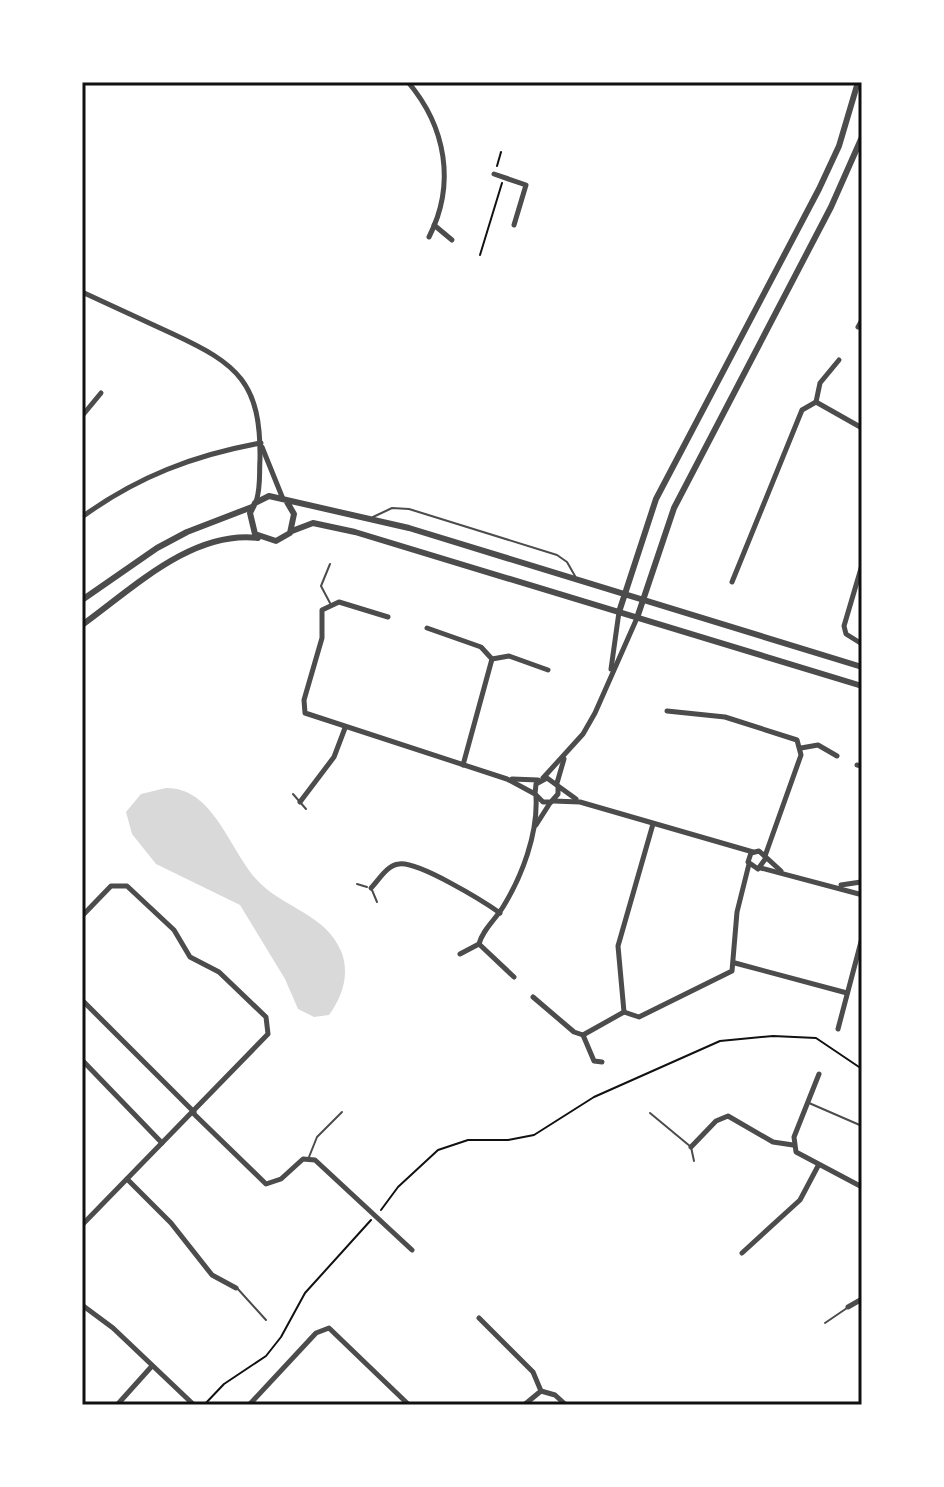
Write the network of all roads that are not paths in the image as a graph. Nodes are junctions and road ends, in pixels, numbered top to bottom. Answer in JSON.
{"nodes":[{"id":1,"x":408,"y":82,"type":"edge"},
{"id":2,"x":422,"y":82,"type":"edge"},
{"id":3,"x":858,"y":82,"type":"edge"},
{"id":4,"x":414,"y":89,"type":"junction"},
{"id":5,"x":853,"y":105,"type":"junction"},
{"id":6,"x":862,"y":108,"type":"edge"},
{"id":7,"x":862,"y":137,"type":"edge"},
{"id":8,"x":494,"y":174,"type":"road end"},
{"id":9,"x":434,"y":225,"type":"junction"},
{"id":10,"x":514,"y":225,"type":"dead end"},
{"id":11,"x":429,"y":237,"type":"dead end"},
{"id":12,"x":452,"y":240,"type":"dead end"},
{"id":13,"x":82,"y":292,"type":"edge"},
{"id":14,"x":862,"y":320,"type":"edge"},
{"id":15,"x":858,"y":327,"type":"dead end"},
{"id":16,"x":839,"y":360,"type":"dead end"},
{"id":17,"x":101,"y":393,"type":"dead end"},
{"id":18,"x":816,"y":402,"type":"junction"},
{"id":19,"x":82,"y":416,"type":"edge"},
{"id":20,"x":862,"y":428,"type":"edge"},
{"id":21,"x":261,"y":443,"type":"junction"},
{"id":22,"x":285,"y":501,"type":"junction"},
{"id":23,"x":254,"y":505,"type":"junction"},
{"id":24,"x":82,"y":517,"type":"edge"},
{"id":25,"x":372,"y":517,"type":"junction"},
{"id":26,"x":290,"y":533,"type":"junction"},
{"id":27,"x":260,"y":538,"type":"junction"},
{"id":28,"x":330,"y":564,"type":"dead end"},
{"id":29,"x":862,"y":565,"type":"edge"},
{"id":30,"x":578,"y":580,"type":"junction"},
{"id":31,"x":732,"y":582,"type":"dead end"},
{"id":32,"x":624,"y":594,"type":"junction"},
{"id":33,"x":643,"y":599,"type":"junction"},
{"id":34,"x":82,"y":600,"type":"edge"},
{"id":35,"x":330,"y":603,"type":"junction"},
{"id":36,"x":619,"y":612,"type":"junction"},
{"id":37,"x":388,"y":617,"type":"dead end"},
{"id":38,"x":637,"y":618,"type":"junction"},
{"id":39,"x":83,"y":624,"type":"edge"},
{"id":40,"x":427,"y":628,"type":"dead end"},
{"id":41,"x":862,"y":644,"type":"edge"},
{"id":42,"x":492,"y":659,"type":"junction"},
{"id":43,"x":862,"y":667,"type":"edge"},
{"id":44,"x":548,"y":670,"type":"dead end"},
{"id":45,"x":610,"y":674,"type":"junction"},
{"id":46,"x":862,"y":686,"type":"edge"},
{"id":47,"x":667,"y":711,"type":"dead end"},
{"id":48,"x":345,"y":728,"type":"junction"},
{"id":49,"x":801,"y":748,"type":"junction"},
{"id":50,"x":568,"y":751,"type":"junction"},
{"id":51,"x":837,"y":756,"type":"dead end"},
{"id":52,"x":463,"y":765,"type":"junction"},
{"id":53,"x":507,"y":779,"type":"junction"},
{"id":54,"x":542,"y":779,"type":"junction"},
{"id":55,"x":557,"y":785,"type":"junction"},
{"id":56,"x":293,"y":794,"type":"dead end"},
{"id":57,"x":535,"y":796,"type":"junction"},
{"id":58,"x":552,"y":801,"type":"junction"},
{"id":59,"x":300,"y":802,"type":"junction"},
{"id":60,"x":580,"y":802,"type":"junction"},
{"id":61,"x":306,"y":809,"type":"dead end"},
{"id":62,"x":653,"y":824,"type":"junction"},
{"id":63,"x":534,"y":829,"type":"junction"},
{"id":64,"x":772,"y":834,"type":"junction"},
{"id":65,"x":729,"y":847,"type":"junction"},
{"id":66,"x":755,"y":851,"type":"junction"},
{"id":67,"x":766,"y":857,"type":"junction"},
{"id":68,"x":748,"y":863,"type":"junction"},
{"id":69,"x":760,"y":869,"type":"junction"},
{"id":70,"x":785,"y":873,"type":"junction"},
{"id":71,"x":862,"y":881,"type":"edge"},
{"id":72,"x":357,"y":884,"type":"dead end"},
{"id":73,"x":836,"y":885,"type":"junction"},
{"id":74,"x":371,"y":888,"type":"junction"},
{"id":75,"x":743,"y":888,"type":"junction"},
{"id":76,"x":861,"y":897,"type":"edge"},
{"id":77,"x":377,"y":902,"type":"dead end"},
{"id":78,"x":500,"y":913,"type":"junction"},
{"id":79,"x":82,"y":916,"type":"edge"},
{"id":80,"x":862,"y":938,"type":"edge"},
{"id":81,"x":479,"y":944,"type":"junction"},
{"id":82,"x":460,"y":954,"type":"dead end"},
{"id":83,"x":735,"y":963,"type":"junction"},
{"id":84,"x":514,"y":977,"type":"dead end"},
{"id":85,"x":847,"y":993,"type":"junction"},
{"id":86,"x":533,"y":997,"type":"dead end"},
{"id":87,"x":82,"y":1000,"type":"edge"},
{"id":88,"x":624,"y":1012,"type":"junction"},
{"id":89,"x":838,"y":1029,"type":"dead end"},
{"id":90,"x":583,"y":1035,"type":"junction"},
{"id":91,"x":82,"y":1060,"type":"edge"},
{"id":92,"x":602,"y":1062,"type":"dead end"},
{"id":93,"x":819,"y":1074,"type":"dead end"},
{"id":94,"x":809,"y":1103,"type":"junction"},
{"id":95,"x":342,"y":1112,"type":"dead end"},
{"id":96,"x":193,"y":1113,"type":"junction"},
{"id":97,"x":650,"y":1113,"type":"dead end"},
{"id":98,"x":862,"y":1126,"type":"edge"},
{"id":99,"x":162,"y":1143,"type":"junction"},
{"id":100,"x":793,"y":1145,"type":"junction"},
{"id":101,"x":691,"y":1147,"type":"junction"},
{"id":102,"x":309,"y":1158,"type":"junction"},
{"id":103,"x":694,"y":1161,"type":"dead end"},
{"id":104,"x":818,"y":1166,"type":"junction"},
{"id":105,"x":127,"y":1179,"type":"junction"},
{"id":106,"x":862,"y":1187,"type":"edge"},
{"id":107,"x":82,"y":1225,"type":"edge"},
{"id":108,"x":412,"y":1250,"type":"dead end"},
{"id":109,"x":742,"y":1253,"type":"dead end"},
{"id":110,"x":236,"y":1288,"type":"joint"},
{"id":111,"x":862,"y":1299,"type":"edge"},
{"id":112,"x":82,"y":1305,"type":"edge"},
{"id":113,"x":848,"y":1307,"type":"joint"},
{"id":114,"x":479,"y":1318,"type":"dead end"},
{"id":115,"x":266,"y":1320,"type":"dead end"},
{"id":116,"x":825,"y":1323,"type":"dead end"},
{"id":117,"x":152,"y":1366,"type":"junction"},
{"id":118,"x":541,"y":1391,"type":"junction"},
{"id":119,"x":117,"y":1405,"type":"edge"},
{"id":120,"x":194,"y":1405,"type":"edge"},
{"id":121,"x":249,"y":1405,"type":"edge"},
{"id":122,"x":409,"y":1405,"type":"edge"},
{"id":123,"x":524,"y":1405,"type":"edge"},
{"id":124,"x":566,"y":1405,"type":"edge"}],
"edges":[{"from":1,"to":4,"type":"street"},
{"from":2,"to":4,"type":"street"},
{"from":3,"to":5,"type":"street"},
{"from":4,"to":9,"type":"street"},
{"from":5,"to":6,"type":"street"},
{"from":5,"to":32,"type":"street"},
{"from":7,"to":33,"type":"street"},
{"from":8,"to":10,"type":"street"},
{"from":9,"to":11,"type":"street"},
{"from":9,"to":12,"type":"street"},
{"from":13,"to":21,"type":"street"},
{"from":14,"to":15,"type":"street"},
{"from":16,"to":18,"type":"street"},
{"from":17,"to":19,"type":"street"},
{"from":18,"to":20,"type":"street"},
{"from":18,"to":31,"type":"street"},
{"from":21,"to":22,"type":"street"},
{"from":21,"to":23,"type":"street"},
{"from":21,"to":24,"type":"street"},
{"from":22,"to":23,"type":"street"},
{"from":22,"to":25,"type":"street"},
{"from":22,"to":26,"type":"street"},
{"from":23,"to":27,"type":"street"},
{"from":23,"to":34,"type":"street"},
{"from":25,"to":30,"type":"street"},
{"from":25,"to":30,"type":"lane"},
{"from":26,"to":27,"type":"street"},
{"from":26,"to":36,"type":"street"},
{"from":27,"to":39,"type":"street"},
{"from":28,"to":35,"type":"lane"},
{"from":29,"to":41,"type":"street"},
{"from":30,"to":32,"type":"street"},
{"from":32,"to":33,"type":"street"},
{"from":32,"to":36,"type":"street"},
{"from":33,"to":38,"type":"street"},
{"from":33,"to":43,"type":"street"},
{"from":35,"to":37,"type":"street"},
{"from":35,"to":48,"type":"street"},
{"from":36,"to":38,"type":"street"},
{"from":36,"to":45,"type":"street"},
{"from":38,"to":45,"type":"street"},
{"from":38,"to":46,"type":"street"},
{"from":40,"to":42,"type":"street"},
{"from":42,"to":44,"type":"street"},
{"from":42,"to":52,"type":"street"},
{"from":45,"to":50,"type":"street"},
{"from":47,"to":49,"type":"street"},
{"from":48,"to":52,"type":"street"},
{"from":48,"to":59,"type":"street"},
{"from":49,"to":51,"type":"street"},
{"from":49,"to":64,"type":"street"},
{"from":50,"to":54,"type":"street"},
{"from":50,"to":55,"type":"street"},
{"from":52,"to":53,"type":"street"},
{"from":53,"to":54,"type":"street"},
{"from":53,"to":57,"type":"street"},
{"from":54,"to":55,"type":"street"},
{"from":54,"to":57,"type":"street"},
{"from":55,"to":58,"type":"street"},
{"from":55,"to":60,"type":"street"},
{"from":56,"to":59,"type":"lane"},
{"from":57,"to":58,"type":"street"},
{"from":57,"to":63,"type":"street"},
{"from":58,"to":60,"type":"street"},
{"from":58,"to":63,"type":"street"},
{"from":59,"to":61,"type":"lane"},
{"from":60,"to":62,"type":"street"},
{"from":62,"to":65,"type":"street"},
{"from":62,"to":88,"type":"street"},
{"from":63,"to":78,"type":"street"},
{"from":64,"to":66,"type":"street"},
{"from":64,"to":67,"type":"street"},
{"from":65,"to":66,"type":"street"},
{"from":65,"to":68,"type":"street"},
{"from":66,"to":67,"type":"street"},
{"from":66,"to":68,"type":"street"},
{"from":67,"to":69,"type":"street"},
{"from":67,"to":70,"type":"street"},
{"from":68,"to":69,"type":"street"},
{"from":68,"to":75,"type":"street"},
{"from":69,"to":70,"type":"street"},
{"from":69,"to":75,"type":"street"},
{"from":70,"to":73,"type":"street"},
{"from":71,"to":73,"type":"street"},
{"from":71,"to":76,"type":"street"},
{"from":72,"to":74,"type":"lane"},
{"from":73,"to":76,"type":"street"},
{"from":74,"to":77,"type":"lane"},
{"from":74,"to":78,"type":"street"},
{"from":75,"to":83,"type":"street"},
{"from":78,"to":81,"type":"street"},
{"from":79,"to":96,"type":"street"},
{"from":80,"to":85,"type":"street"},
{"from":81,"to":82,"type":"street"},
{"from":81,"to":84,"type":"street"},
{"from":83,"to":85,"type":"street"},
{"from":83,"to":88,"type":"street"},
{"from":85,"to":89,"type":"street"},
{"from":86,"to":90,"type":"street"},
{"from":87,"to":96,"type":"street"},
{"from":88,"to":90,"type":"street"},
{"from":90,"to":92,"type":"street"},
{"from":91,"to":99,"type":"street"},
{"from":93,"to":94,"type":"street"},
{"from":94,"to":98,"type":"lane"},
{"from":94,"to":100,"type":"street"},
{"from":95,"to":102,"type":"lane"},
{"from":96,"to":99,"type":"street"},
{"from":96,"to":102,"type":"street"},
{"from":97,"to":101,"type":"lane"},
{"from":99,"to":105,"type":"street"},
{"from":100,"to":101,"type":"street"},
{"from":100,"to":104,"type":"street"},
{"from":101,"to":103,"type":"lane"},
{"from":102,"to":108,"type":"street"},
{"from":104,"to":106,"type":"street"},
{"from":104,"to":109,"type":"street"},
{"from":105,"to":107,"type":"street"},
{"from":105,"to":110,"type":"street"},
{"from":110,"to":115,"type":"lane"},
{"from":111,"to":113,"type":"street"},
{"from":112,"to":117,"type":"street"},
{"from":113,"to":116,"type":"lane"},
{"from":114,"to":118,"type":"street"},
{"from":117,"to":119,"type":"street"},
{"from":117,"to":120,"type":"street"},
{"from":118,"to":123,"type":"street"},
{"from":118,"to":124,"type":"street"},
{"from":121,"to":122,"type":"street"}]}
